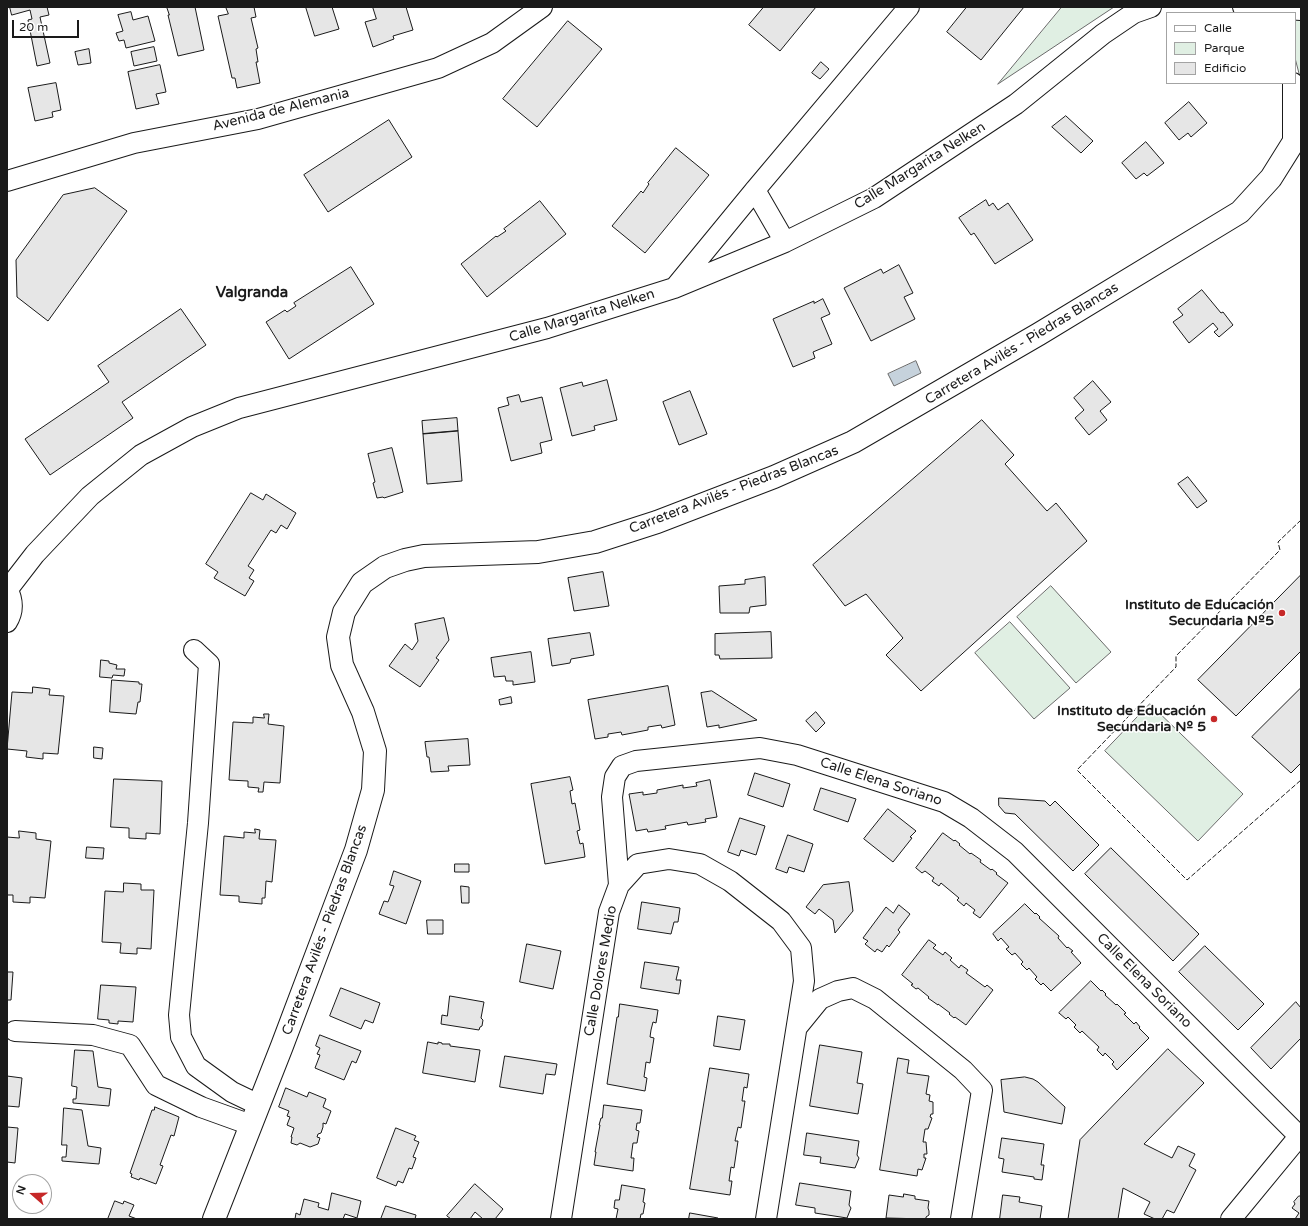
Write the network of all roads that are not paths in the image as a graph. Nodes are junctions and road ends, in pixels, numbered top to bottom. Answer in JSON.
{"nodes":[{"id":1,"x":542,"y":7,"type":"edge"},
{"id":2,"x":909,"y":7,"type":"edge"},
{"id":3,"x":1151,"y":7,"type":"edge"},
{"id":4,"x":1261,"y":7,"type":"edge"},
{"id":5,"x":1301,"y":10,"type":"edge"},
{"id":6,"x":1293,"y":84,"type":"edge"},
{"id":7,"x":1297,"y":136,"type":"edge"},
{"id":8,"x":7,"y":181,"type":"edge"},
{"id":9,"x":755,"y":190,"type":"junction"},
{"id":10,"x":785,"y":242,"type":"junction"},
{"id":11,"x":674,"y":288,"type":"junction"},
{"id":12,"x":7,"y":589,"type":"edge"},
{"id":13,"x":7,"y":622,"type":"edge"},
{"id":14,"x":194,"y":650,"type":"dead end"},
{"id":15,"x":619,"y":885,"type":"junction"},
{"id":16,"x":798,"y":1026,"type":"junction"},
{"id":17,"x":15,"y":1031,"type":"dead end"},
{"id":18,"x":259,"y":1105,"type":"junction"},
{"id":19,"x":251,"y":1125,"type":"junction"},
{"id":20,"x":1300,"y":1135,"type":"edge"},
{"id":21,"x":214,"y":1219,"type":"edge"},
{"id":22,"x":561,"y":1219,"type":"edge"},
{"id":23,"x":766,"y":1219,"type":"edge"},
{"id":24,"x":961,"y":1219,"type":"edge"},
{"id":25,"x":1231,"y":1219,"type":"edge"}],
"edges":[{"from":1,"to":8,"type":"street","name":"Avenida de Alemania"},
{"from":2,"to":9,"type":"street"},
{"from":3,"to":10,"type":"street","name":"Calle Margarita Nelken"},
{"from":4,"to":5,"type":"street"},
{"from":6,"to":7,"type":"street"},
{"from":7,"to":18,"type":"street","name":"Carretera Avilés - Piedras Blancas"},
{"from":9,"to":10,"type":"street"},
{"from":9,"to":11,"type":"street"},
{"from":10,"to":11,"type":"street","name":"Calle Margarita Nelken"},
{"from":11,"to":12,"type":"street","name":"Calle Margarita Nelken"},
{"from":12,"to":13,"type":"street"},
{"from":14,"to":18,"type":"street"},
{"from":15,"to":16,"type":"street","name":"Calle Dolores Medio"},
{"from":15,"to":20,"type":"street","name":"Calle Elena Soriano"},
{"from":15,"to":22,"type":"street","name":"Calle Dolores Medio"},
{"from":16,"to":23,"type":"street","name":"Calle Dolores Medio"},
{"from":16,"to":24,"type":"street"},
{"from":17,"to":19,"type":"street"},
{"from":18,"to":19,"type":"street","name":"Carretera Avilés - Piedras Blancas"},
{"from":19,"to":21,"type":"street","name":"Carretera Avilés - Piedras Blancas"},
{"from":20,"to":25,"type":"street"}]}
